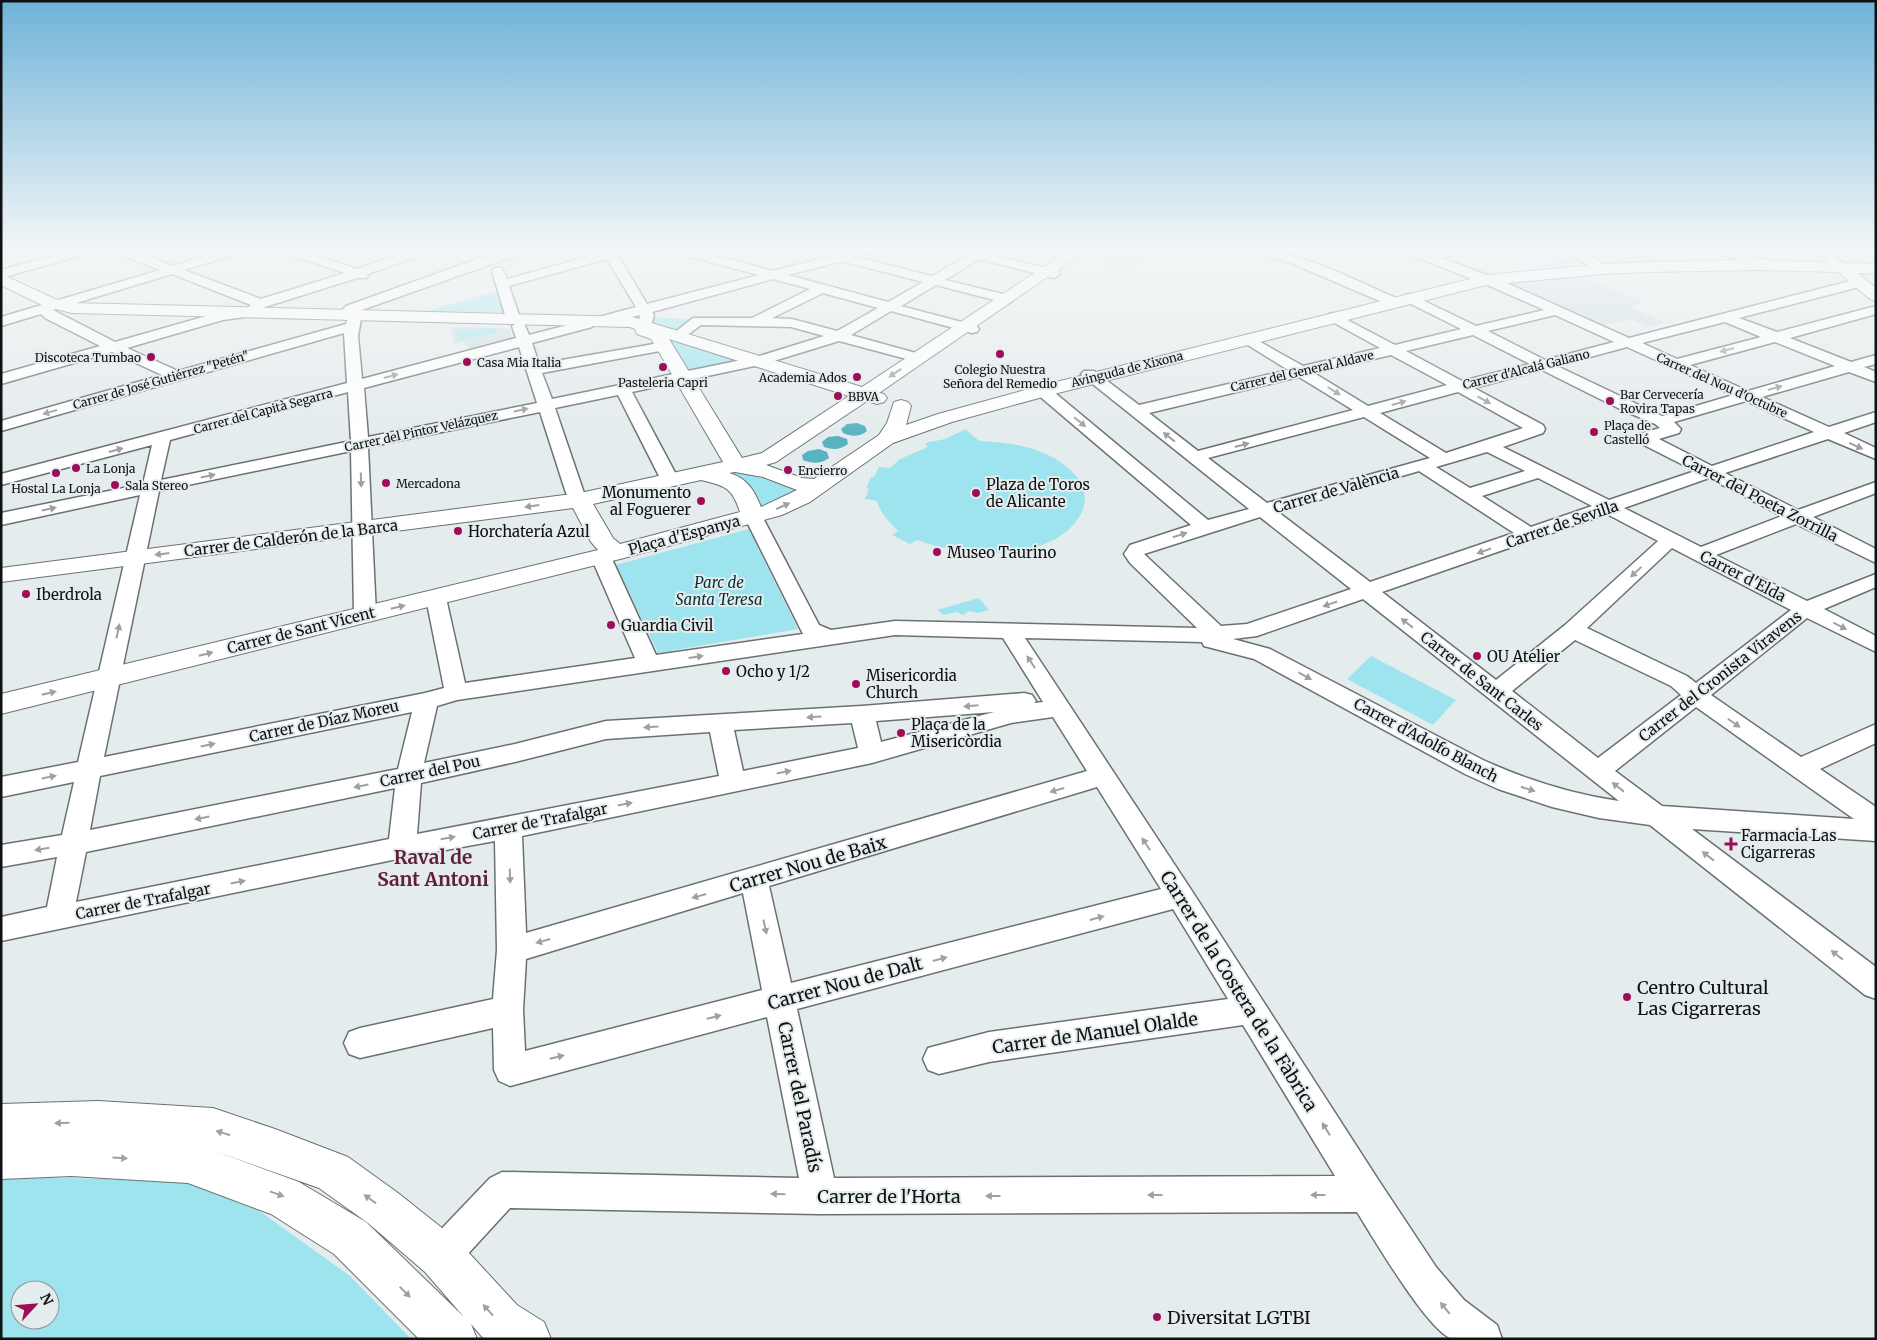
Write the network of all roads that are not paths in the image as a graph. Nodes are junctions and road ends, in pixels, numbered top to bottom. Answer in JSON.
{"nodes":[{"id":1,"x":35,"y":312,"type":"edge"},
{"id":2,"x":50,"y":312,"type":"edge"},
{"id":3,"x":74,"y":312,"type":"edge"},
{"id":4,"x":241,"y":312,"type":"edge"},
{"id":5,"x":284,"y":312,"type":"edge"},
{"id":6,"x":351,"y":312,"type":"edge"},
{"id":7,"x":512,"y":312,"type":"edge"},
{"id":8,"x":644,"y":312,"type":"edge"},
{"id":9,"x":661,"y":312,"type":"edge"},
{"id":10,"x":776,"y":312,"type":"edge"},
{"id":11,"x":880,"y":312,"type":"edge"},
{"id":12,"x":909,"y":312,"type":"edge"},
{"id":13,"x":990,"y":312,"type":"edge"},
{"id":14,"x":1356,"y":312,"type":"edge"},
{"id":15,"x":1430,"y":312,"type":"edge"},
{"id":16,"x":1554,"y":312,"type":"edge"},
{"id":17,"x":1557,"y":312,"type":"edge"},
{"id":18,"x":1746,"y":312,"type":"edge"},
{"id":19,"x":1870,"y":312,"type":"edge"},
{"id":20,"x":222,"y":316,"type":"junction"},
{"id":21,"x":647,"y":316,"type":"junction"},
{"id":22,"x":1334,"y":317,"type":"junction"},
{"id":23,"x":1725,"y":317,"type":"junction"},
{"id":24,"x":350,"y":320,"type":"junction"},
{"id":25,"x":515,"y":320,"type":"junction"},
{"id":26,"x":1,"y":322,"type":"edge"},
{"id":27,"x":755,"y":322,"type":"junction"},
{"id":28,"x":587,"y":324,"type":"junction"},
{"id":29,"x":969,"y":328,"type":"junction"},
{"id":30,"x":1476,"y":330,"type":"junction"},
{"id":31,"x":839,"y":336,"type":"junction"},
{"id":32,"x":1776,"y":337,"type":"junction"},
{"id":33,"x":1248,"y":339,"type":"junction"},
{"id":34,"x":524,"y":340,"type":"junction"},
{"id":35,"x":671,"y":341,"type":"junction"},
{"id":36,"x":1629,"y":343,"type":"junction"},
{"id":37,"x":113,"y":348,"type":"junction"},
{"id":38,"x":1392,"y":350,"type":"junction"},
{"id":39,"x":918,"y":358,"type":"junction"},
{"id":40,"x":1876,"y":359,"type":"edge"},
{"id":41,"x":759,"y":361,"type":"junction"},
{"id":42,"x":1676,"y":364,"type":"junction"},
{"id":43,"x":1544,"y":365,"type":"junction"},
{"id":44,"x":1850,"y":367,"type":"junction"},
{"id":45,"x":533,"y":370,"type":"junction"},
{"id":46,"x":1301,"y":371,"type":"junction"},
{"id":47,"x":176,"y":376,"type":"junction"},
{"id":48,"x":1092,"y":376,"type":"junction"},
{"id":49,"x":683,"y":377,"type":"junction"},
{"id":50,"x":1876,"y":377,"type":"edge"},
{"id":51,"x":1,"y":379,"type":"edge"},
{"id":52,"x":356,"y":386,"type":"junction"},
{"id":53,"x":1458,"y":386,"type":"junction"},
{"id":54,"x":623,"y":389,"type":"junction"},
{"id":55,"x":1042,"y":391,"type":"junction"},
{"id":56,"x":864,"y":394,"type":"junction"},
{"id":57,"x":1746,"y":396,"type":"junction"},
{"id":58,"x":546,"y":405,"type":"junction"},
{"id":59,"x":843,"y":409,"type":"junction"},
{"id":60,"x":894,"y":410,"type":"junction"},
{"id":61,"x":1135,"y":411,"type":"junction"},
{"id":62,"x":1367,"y":411,"type":"junction"},
{"id":63,"x":1876,"y":417,"type":"edge"},
{"id":64,"x":1661,"y":421,"type":"junction"},
{"id":65,"x":1,"y":426,"type":"edge"},
{"id":66,"x":1828,"y":433,"type":"junction"},
{"id":67,"x":162,"y":438,"type":"junction"},
{"id":68,"x":886,"y":439,"type":"junction"},
{"id":69,"x":360,"y":444,"type":"junction"},
{"id":70,"x":1489,"y":446,"type":"junction"},
{"id":71,"x":1876,"y":454,"type":"edge"},
{"id":72,"x":1194,"y":457,"type":"junction"},
{"id":73,"x":1444,"y":459,"type":"junction"},
{"id":74,"x":769,"y":465,"type":"junction"},
{"id":75,"x":736,"y":466,"type":"junction"},
{"id":76,"x":1421,"y":466,"type":"junction"},
{"id":77,"x":1541,"y":472,"type":"junction"},
{"id":78,"x":1710,"y":472,"type":"junction"},
{"id":79,"x":703,"y":473,"type":"junction"},
{"id":80,"x":1,"y":480,"type":"edge"},
{"id":81,"x":670,"y":480,"type":"junction"},
{"id":82,"x":819,"y":486,"type":"junction"},
{"id":83,"x":1876,"y":487,"type":"edge"},
{"id":84,"x":150,"y":488,"type":"junction"},
{"id":85,"x":1467,"y":495,"type":"junction"},
{"id":86,"x":580,"y":500,"type":"junction"},
{"id":87,"x":1610,"y":507,"type":"junction"},
{"id":88,"x":1264,"y":511,"type":"junction"},
{"id":89,"x":753,"y":516,"type":"junction"},
{"id":90,"x":1,"y":518,"type":"edge"},
{"id":91,"x":1798,"y":518,"type":"junction"},
{"id":92,"x":1205,"y":527,"type":"junction"},
{"id":93,"x":364,"y":529,"type":"junction"},
{"id":94,"x":1530,"y":535,"type":"junction"},
{"id":95,"x":1671,"y":539,"type":"junction"},
{"id":96,"x":607,"y":550,"type":"junction"},
{"id":97,"x":1701,"y":554,"type":"junction"},
{"id":98,"x":134,"y":558,"type":"junction"},
{"id":99,"x":1876,"y":558,"type":"edge"},
{"id":100,"x":1,"y":574,"type":"edge"},
{"id":101,"x":1876,"y":580,"type":"edge"},
{"id":102,"x":1366,"y":591,"type":"junction"},
{"id":103,"x":436,"y":598,"type":"junction"},
{"id":104,"x":1806,"y":609,"type":"junction"},
{"id":105,"x":365,"y":614,"type":"junction"},
{"id":106,"x":1009,"y":630,"type":"junction"},
{"id":107,"x":1574,"y":630,"type":"junction"},
{"id":108,"x":1249,"y":631,"type":"junction"},
{"id":109,"x":819,"y":633,"type":"junction"},
{"id":110,"x":1216,"y":634,"type":"junction"},
{"id":111,"x":1189,"y":636,"type":"junction"},
{"id":112,"x":1876,"y":645,"type":"edge"},
{"id":113,"x":1262,"y":654,"type":"junction"},
{"id":114,"x":648,"y":663,"type":"junction"},
{"id":115,"x":108,"y":679,"type":"junction"},
{"id":116,"x":456,"y":692,"type":"junction"},
{"id":117,"x":1496,"y":692,"type":"junction"},
{"id":118,"x":1695,"y":694,"type":"junction"},
{"id":119,"x":426,"y":700,"type":"junction"},
{"id":120,"x":1,"y":704,"type":"edge"},
{"id":121,"x":1057,"y":704,"type":"junction"},
{"id":122,"x":862,"y":714,"type":"junction"},
{"id":123,"x":720,"y":723,"type":"junction"},
{"id":124,"x":1876,"y":733,"type":"edge"},
{"id":125,"x":872,"y":754,"type":"junction"},
{"id":126,"x":1799,"y":768,"type":"junction"},
{"id":127,"x":89,"y":769,"type":"junction"},
{"id":128,"x":1598,"y":771,"type":"junction"},
{"id":129,"x":409,"y":776,"type":"junction"},
{"id":130,"x":1103,"y":776,"type":"junction"},
{"id":131,"x":733,"y":782,"type":"junction"},
{"id":132,"x":1,"y":787,"type":"edge"},
{"id":133,"x":1657,"y":816,"type":"junction"},
{"id":134,"x":1876,"y":821,"type":"edge"},
{"id":135,"x":508,"y":828,"type":"junction"},
{"id":136,"x":1876,"y":831,"type":"edge"},
{"id":137,"x":73,"y":844,"type":"junction"},
{"id":138,"x":402,"y":847,"type":"junction"},
{"id":139,"x":1,"y":856,"type":"edge"},
{"id":140,"x":754,"y":879,"type":"junction"},
{"id":141,"x":1180,"y":896,"type":"junction"},
{"id":142,"x":58,"y":918,"type":"junction"},
{"id":143,"x":1,"y":929,"type":"edge"},
{"id":144,"x":512,"y":950,"type":"junction"},
{"id":145,"x":1876,"y":985,"type":"edge"},
{"id":146,"x":780,"y":1000,"type":"junction"},
{"id":147,"x":508,"y":1010,"type":"junction"},
{"id":148,"x":1251,"y":1010,"type":"junction"},
{"id":149,"x":360,"y":1043,"type":"dead end"},
{"id":150,"x":939,"y":1059,"type":"dead end"},
{"id":151,"x":1,"y":1125,"type":"edge"},
{"id":152,"x":1,"y":1158,"type":"edge"},
{"id":153,"x":1366,"y":1194,"type":"junction"},
{"id":154,"x":820,"y":1196,"type":"junction"},
{"id":155,"x":440,"y":1256,"type":"junction"},
{"id":156,"x":453,"y":1339,"type":"edge"},
{"id":157,"x":527,"y":1339,"type":"edge"},
{"id":158,"x":1483,"y":1339,"type":"edge"}],
"edges":[{"from":1,"to":26,"type":"street"},
{"from":2,"to":37,"type":"street"},
{"from":3,"to":20,"type":"main road"},
{"from":4,"to":20,"type":"street"},
{"from":5,"to":24,"type":"main road"},
{"from":6,"to":24,"type":"street","name":"Carrer de José Gutiérrez \"Petén\""},
{"from":7,"to":25,"type":"street"},
{"from":8,"to":21,"type":"street"},
{"from":9,"to":21,"type":"street"},
{"from":10,"to":27,"type":"street"},
{"from":11,"to":31,"type":"street","name":"Carrer del Pintor Velázquez"},
{"from":12,"to":29,"type":"street"},
{"from":13,"to":29,"type":"main road"},
{"from":14,"to":22,"type":"main road","name":"Avinguda de Xixona"},
{"from":15,"to":30,"type":"street"},
{"from":16,"to":30,"type":"street","name":"Carrer del General Aldave"},
{"from":17,"to":36,"type":"street","name":"Carrer del Nou d'Octubre"},
{"from":18,"to":23,"type":"street","name":"Carrer d'Alcalá Galiano"},
{"from":19,"to":32,"type":"street"},
{"from":20,"to":24,"type":"main road"},
{"from":20,"to":37,"type":"street"},
{"from":21,"to":25,"type":"main road"},
{"from":21,"to":35,"type":"main road"},
{"from":22,"to":33,"type":"main road","name":"Avinguda de Xixona"},
{"from":22,"to":38,"type":"street"},
{"from":23,"to":32,"type":"street"},
{"from":23,"to":36,"type":"street","name":"Carrer d'Alcalá Galiano"},
{"from":24,"to":25,"type":"main road"},
{"from":24,"to":47,"type":"street","name":"Carrer de José Gutiérrez \"Petén\""},
{"from":24,"to":52,"type":"street"},
{"from":25,"to":28,"type":"main road"},
{"from":25,"to":34,"type":"street"},
{"from":27,"to":31,"type":"street"},
{"from":27,"to":35,"type":"street"},
{"from":28,"to":34,"type":"street","name":"Carrer del Capità Segarra"},
{"from":28,"to":35,"type":"main road"},
{"from":29,"to":39,"type":"main road"},
{"from":30,"to":38,"type":"street","name":"Carrer del General Aldave"},
{"from":30,"to":43,"type":"street"},
{"from":31,"to":39,"type":"street"},
{"from":31,"to":41,"type":"street","name":"Carrer del Pintor Velázquez"},
{"from":32,"to":42,"type":"street","one_way":true},
{"from":32,"to":44,"type":"street"},
{"from":33,"to":46,"type":"street"},
{"from":33,"to":48,"type":"main road","name":"Avinguda de Xixona"},
{"from":34,"to":45,"type":"street"},
{"from":52,"to":34,"type":"street","name":"Carrer del Capità Segarra","one_way":true},
{"from":35,"to":41,"type":"main road"},
{"from":35,"to":45,"type":"street"},
{"from":35,"to":49,"type":"main road"},
{"from":36,"to":42,"type":"street","name":"Carrer del Nou d'Octubre"},
{"from":36,"to":43,"type":"street","name":"Carrer d'Alcalá Galiano"},
{"from":37,"to":47,"type":"street"},
{"from":37,"to":51,"type":"street"},
{"from":38,"to":46,"type":"street","name":"Carrer del General Aldave"},
{"from":38,"to":53,"type":"street"},
{"from":39,"to":56,"type":"main road","one_way":true},
{"from":40,"to":44,"type":"street"},
{"from":41,"to":49,"type":"street","name":"Carrer del Pintor Velázquez"},
{"from":41,"to":56,"type":"main road"},
{"from":42,"to":57,"type":"street","name":"Carrer del Nou d'Octubre"},
{"from":43,"to":53,"type":"street","name":"Carrer d'Alcalá Galiano"},
{"from":43,"to":64,"type":"street"},
{"from":44,"to":50,"type":"street"},
{"from":57,"to":44,"type":"street","one_way":true},
{"from":45,"to":58,"type":"street"},
{"from":46,"to":61,"type":"street","name":"Carrer del General Aldave"},
{"from":46,"to":62,"type":"street","one_way":true},
{"from":47,"to":65,"type":"street","name":"Carrer de José Gutiérrez \"Petén\"","one_way":true},
{"from":48,"to":55,"type":"main road","name":"Avinguda de Xixona"},
{"from":48,"to":61,"type":"street","name":"Carrer de Sant Carles"},
{"from":49,"to":54,"type":"street","name":"Carrer del Pintor Velázquez"},
{"from":49,"to":75,"type":"main road"},
{"from":52,"to":67,"type":"street","name":"Carrer del Capità Segarra"},
{"from":52,"to":69,"type":"street"},
{"from":62,"to":53,"type":"street","name":"Carrer d'Alcalá Galiano","one_way":true},
{"from":53,"to":70,"type":"street","name":"Carrer de València","one_way":true},
{"from":54,"to":58,"type":"street","name":"Carrer del Pintor Velázquez"},
{"from":54,"to":81,"type":"street"},
{"from":55,"to":68,"type":"main road","name":"Avinguda de Xixona"},
{"from":55,"to":92,"type":"street","one_way":true},
{"from":56,"to":59,"type":"main road"},
{"from":56,"to":60,"type":"main road"},
{"from":57,"to":64,"type":"street"},
{"from":57,"to":66,"type":"street","name":"Carrer del Nou d'Octubre"},
{"from":69,"to":58,"type":"street","name":"Carrer del Pintor Velázquez","one_way":true},
{"from":58,"to":86,"type":"street"},
{"from":59,"to":60,"type":"main road"},
{"from":59,"to":74,"type":"main road"},
{"from":60,"to":68,"type":"main road","name":"Plaça d'Espanya"},
{"from":72,"to":61,"type":"street","name":"Carrer de Sant Carles","one_way":true},
{"from":72,"to":62,"type":"street","name":"Carrer d'Alcalá Galiano","one_way":true},
{"from":62,"to":73,"type":"street"},
{"from":63,"to":66,"type":"street","name":"Carrer de Sevilla"},
{"from":64,"to":78,"type":"street","name":"Carrer del Poeta Zorrilla"},
{"from":66,"to":71,"type":"street","name":"Carrer del Nou d'Octubre","one_way":true},
{"from":66,"to":78,"type":"street","name":"Carrer de Sevilla"},
{"from":80,"to":67,"type":"street","name":"Carrer del Capità Segarra","one_way":true},
{"from":67,"to":84,"type":"street"},
{"from":68,"to":82,"type":"main road","name":"Plaça d'Espanya"},
{"from":84,"to":69,"type":"street","name":"Carrer del Pintor Velázquez","one_way":true},
{"from":69,"to":93,"type":"street","one_way":true},
{"from":70,"to":73,"type":"street","name":"Carrer de València"},
{"from":70,"to":77,"type":"street","name":"Carrer d'Elda"},
{"from":72,"to":88,"type":"street","name":"Carrer de Sant Carles"},
{"from":73,"to":76,"type":"street","name":"Carrer de València"},
{"from":74,"to":75,"type":"main road","name":"Plaça d'Espanya"},
{"from":74,"to":82,"type":"main road","name":"Plaça d'Espanya"},
{"from":75,"to":79,"type":"main road","name":"Plaça d'Espanya"},
{"from":76,"to":85,"type":"street"},
{"from":76,"to":88,"type":"street","name":"Carrer de València"},
{"from":77,"to":85,"type":"street"},
{"from":77,"to":87,"type":"street","name":"Carrer d'Elda"},
{"from":78,"to":87,"type":"street","name":"Carrer de Sevilla"},
{"from":78,"to":91,"type":"street","name":"Carrer del Poeta Zorrilla"},
{"from":79,"to":81,"type":"main road","name":"Plaça d'Espanya"},
{"from":79,"to":89,"type":"main road","name":"Plaça d'Espanya"},
{"from":81,"to":86,"type":"main road","name":"Plaça d'Espanya"},
{"from":89,"to":82,"type":"main road","name":"Plaça d'Espanya","one_way":true},
{"from":83,"to":91,"type":"street"},
{"from":90,"to":84,"type":"street","name":"Carrer del Pintor Velázquez","one_way":true},
{"from":84,"to":98,"type":"street"},
{"from":85,"to":94,"type":"street"},
{"from":86,"to":93,"type":"main road","name":"Carrer de Calderón de la Barca","one_way":true},
{"from":86,"to":96,"type":"main road"},
{"from":87,"to":94,"type":"street","name":"Carrer de Sevilla"},
{"from":87,"to":95,"type":"street","name":"Carrer d'Elda"},
{"from":88,"to":92,"type":"street","name":"Carrer de València"},
{"from":88,"to":102,"type":"street","name":"Carrer de Sant Carles"},
{"from":89,"to":96,"type":"main road","name":"Plaça d'Espanya"},
{"from":89,"to":109,"type":"street"},
{"from":91,"to":97,"type":"street"},
{"from":91,"to":99,"type":"street","name":"Carrer del Poeta Zorrilla"},
{"from":110,"to":92,"type":"street","name":"Carrer de València","one_way":true},
{"from":93,"to":98,"type":"main road","name":"Carrer de Calderón de la Barca","one_way":true},
{"from":93,"to":105,"type":"street"},
{"from":94,"to":102,"type":"street","name":"Carrer de Sevilla","one_way":true},
{"from":95,"to":97,"type":"street","name":"Carrer d'Elda"},
{"from":95,"to":107,"type":"street","one_way":true},
{"from":96,"to":103,"type":"main road","name":"Carrer de Sant Vicent"},
{"from":96,"to":114,"type":"street"},
{"from":97,"to":104,"type":"street","name":"Carrer d'Elda"},
{"from":98,"to":100,"type":"main road","name":"Carrer de Calderón de la Barca"},
{"from":115,"to":98,"type":"street","one_way":true},
{"from":101,"to":104,"type":"street","name":"Carrer del Cronista Viravens"},
{"from":102,"to":108,"type":"street","name":"Carrer de Sevilla","one_way":true},
{"from":117,"to":102,"type":"street","name":"Carrer de Sant Carles","one_way":true},
{"from":105,"to":103,"type":"main road","name":"Carrer de Sant Vicent","one_way":true},
{"from":103,"to":116,"type":"street"},
{"from":104,"to":112,"type":"street","name":"Carrer d'Elda","one_way":true},
{"from":104,"to":118,"type":"street","name":"Carrer del Cronista Viravens"},
{"from":115,"to":105,"type":"main road","name":"Carrer de Sant Vicent","one_way":true},
{"from":106,"to":109,"type":"street","name":"Carrer de Sevilla"},
{"from":106,"to":111,"type":"street","name":"Carrer de Sevilla"},
{"from":121,"to":106,"type":"street","name":"Carrer de la Costera de la Fàbrica","one_way":true},
{"from":107,"to":117,"type":"street"},
{"from":107,"to":118,"type":"street"},
{"from":108,"to":110,"type":"street","name":"Carrer de Sevilla"},
{"from":108,"to":113,"type":"street"},
{"from":114,"to":109,"type":"street","name":"Carrer de Díaz Moreu","one_way":true},
{"from":110,"to":111,"type":"street","name":"Carrer de Sevilla"},
{"from":111,"to":113,"type":"street","name":"Carrer de Sevilla"},
{"from":113,"to":133,"type":"street","name":"Carrer d'Adolfo Blanch","one_way":true},
{"from":114,"to":116,"type":"street","name":"Carrer de Díaz Moreu"},
{"from":120,"to":115,"type":"main road","name":"Carrer de Sant Vicent","one_way":true},
{"from":115,"to":127,"type":"street"},
{"from":116,"to":119,"type":"street","name":"Carrer de Díaz Moreu"},
{"from":117,"to":128,"type":"street","name":"Carrer de Sant Carles"},
{"from":118,"to":126,"type":"street","one_way":true},
{"from":118,"to":128,"type":"street","name":"Carrer del Cronista Viravens"},
{"from":127,"to":119,"type":"street","name":"Carrer de Díaz Moreu","one_way":true},
{"from":119,"to":129,"type":"street"},
{"from":121,"to":122,"type":"street","one_way":true},
{"from":121,"to":125,"type":"street"},
{"from":121,"to":130,"type":"street","name":"Carrer de la Costera de la Fàbrica"},
{"from":122,"to":123,"type":"street","name":"Carrer del Pou","one_way":true},
{"from":122,"to":125,"type":"street"},
{"from":123,"to":129,"type":"street","name":"Carrer del Pou","one_way":true},
{"from":123,"to":131,"type":"street"},
{"from":124,"to":126,"type":"street"},
{"from":131,"to":125,"type":"street","name":"Carrer de Trafalgar","one_way":true},
{"from":126,"to":134,"type":"street"},
{"from":132,"to":127,"type":"street","name":"Carrer de Díaz Moreu","one_way":true},
{"from":127,"to":137,"type":"street"},
{"from":133,"to":128,"type":"street","name":"Carrer de Sant Carles","one_way":true},
{"from":129,"to":137,"type":"street","name":"Carrer del Pou","one_way":true},
{"from":129,"to":138,"type":"street"},
{"from":130,"to":140,"type":"street","name":"Carrer Nou de Baix","one_way":true},
{"from":141,"to":130,"type":"street","name":"Carrer de la Costera de la Fàbrica","one_way":true},
{"from":135,"to":131,"type":"street","name":"Carrer de Trafalgar","one_way":true},
{"from":133,"to":136,"type":"street","name":"Carrer d'Adolfo Blanch"},
{"from":145,"to":133,"type":"street","name":"Carrer de Sant Carles","one_way":true},
{"from":138,"to":135,"type":"street","name":"Carrer de Trafalgar","one_way":true},
{"from":135,"to":144,"type":"street","one_way":true},
{"from":137,"to":139,"type":"street","name":"Carrer del Pou","one_way":true},
{"from":137,"to":142,"type":"street"},
{"from":142,"to":138,"type":"street","name":"Carrer de Trafalgar","one_way":true},
{"from":140,"to":144,"type":"street","name":"Carrer Nou de Baix","one_way":true},
{"from":140,"to":146,"type":"street","name":"Carrer del Paradís","one_way":true},
{"from":146,"to":141,"type":"street","name":"Carrer Nou de Dalt","one_way":true},
{"from":141,"to":148,"type":"street","name":"Carrer de la Costera de la Fàbrica"},
{"from":142,"to":143,"type":"street","name":"Carrer de Trafalgar"},
{"from":144,"to":147,"type":"street"},
{"from":147,"to":146,"type":"street","name":"Carrer Nou de Dalt","one_way":true},
{"from":146,"to":154,"type":"street","name":"Carrer del Paradís"},
{"from":147,"to":149,"type":"street"},
{"from":148,"to":150,"type":"street","name":"Carrer de Manuel Olalde"},
{"from":153,"to":148,"type":"street","name":"Carrer de la Costera de la Fàbrica","one_way":true},
{"from":155,"to":151,"type":"main road","one_way":true},
{"from":152,"to":156,"type":"main road","one_way":true},
{"from":153,"to":154,"type":"street","name":"Carrer de l'Horta","one_way":true},
{"from":158,"to":153,"type":"street","name":"Carrer de la Costera de la Fàbrica","one_way":true},
{"from":154,"to":155,"type":"street","name":"Carrer de l'Horta","one_way":true},
{"from":157,"to":155,"type":"main road","one_way":true}]}
